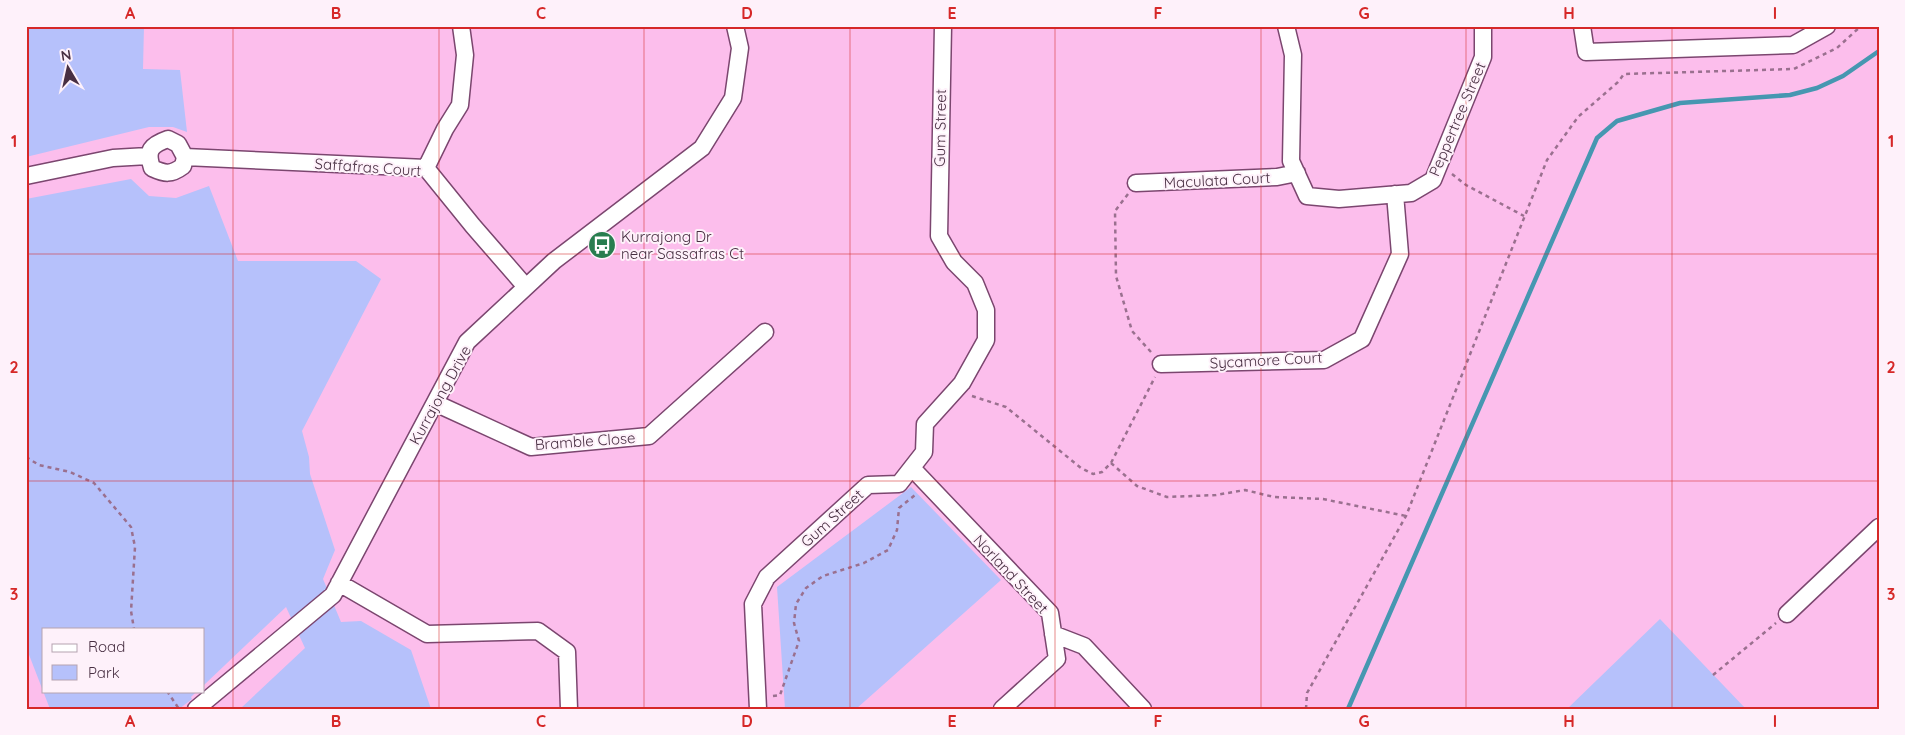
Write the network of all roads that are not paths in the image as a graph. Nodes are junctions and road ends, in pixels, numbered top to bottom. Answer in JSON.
{"nodes":[{"id":1,"x":461,"y":26,"type":"edge"},
{"id":2,"x":735,"y":26,"type":"edge"},
{"id":3,"x":943,"y":26,"type":"edge"},
{"id":4,"x":1286,"y":26,"type":"edge"},
{"id":5,"x":1483,"y":26,"type":"edge"},
{"id":6,"x":1582,"y":26,"type":"edge"},
{"id":7,"x":1827,"y":26,"type":"edge"},
{"id":8,"x":148,"y":156,"type":"junction"},
{"id":9,"x":185,"y":157,"type":"junction"},
{"id":10,"x":426,"y":168,"type":"junction"},
{"id":11,"x":1297,"y":173,"type":"junction"},
{"id":12,"x":26,"y":176,"type":"edge"},
{"id":13,"x":1136,"y":183,"type":"road end"},
{"id":14,"x":1395,"y":194,"type":"junction"},
{"id":15,"x":526,"y":287,"type":"junction"},
{"id":16,"x":765,"y":332,"type":"dead end"},
{"id":17,"x":1161,"y":364,"type":"road end"},
{"id":18,"x":435,"y":403,"type":"junction"},
{"id":19,"x":912,"y":468,"type":"junction"},
{"id":20,"x":1879,"y":527,"type":"edge"},
{"id":21,"x":339,"y":584,"type":"junction"},
{"id":22,"x":1787,"y":614,"type":"road end"},
{"id":23,"x":1053,"y":634,"type":"junction"},
{"id":24,"x":757,"y":702,"type":"edge"},
{"id":25,"x":196,"y":709,"type":"edge"},
{"id":26,"x":570,"y":709,"type":"edge"},
{"id":27,"x":1002,"y":709,"type":"edge"},
{"id":28,"x":1143,"y":709,"type":"edge"}],
"edges":[{"from":1,"to":10,"type":"street"},
{"from":2,"to":15,"type":"street","name":"Kurrajong Drive"},
{"from":3,"to":19,"type":"street","name":"Gum Street"},
{"from":4,"to":11,"type":"street","name":"Peppertree Street"},
{"from":5,"to":14,"type":"street","name":"Peppertree Street"},
{"from":6,"to":7,"type":"street"},
{"from":8,"to":9,"type":"street"},
{"from":8,"to":9,"type":"street"},
{"from":8,"to":12,"type":"street"},
{"from":9,"to":10,"type":"street","name":"Saffafras Court"},
{"from":10,"to":15,"type":"street","name":"Saffafras Court"},
{"from":11,"to":13,"type":"street","name":"Maculata Court"},
{"from":11,"to":14,"type":"street","name":"Peppertree Street"},
{"from":14,"to":17,"type":"street","name":"Sycamore Court"},
{"from":15,"to":18,"type":"street","name":"Kurrajong Drive"},
{"from":16,"to":18,"type":"street","name":"Bramble Close"},
{"from":18,"to":21,"type":"street","name":"Kurrajong Drive"},
{"from":19,"to":23,"type":"street","name":"Norland Street"},
{"from":19,"to":24,"type":"street","name":"Gum Street"},
{"from":20,"to":22,"type":"street"},
{"from":21,"to":25,"type":"street","name":"Kurrajong Drive"},
{"from":21,"to":26,"type":"street"},
{"from":23,"to":27,"type":"street","name":"Norland Street"},
{"from":23,"to":28,"type":"street"}]}
